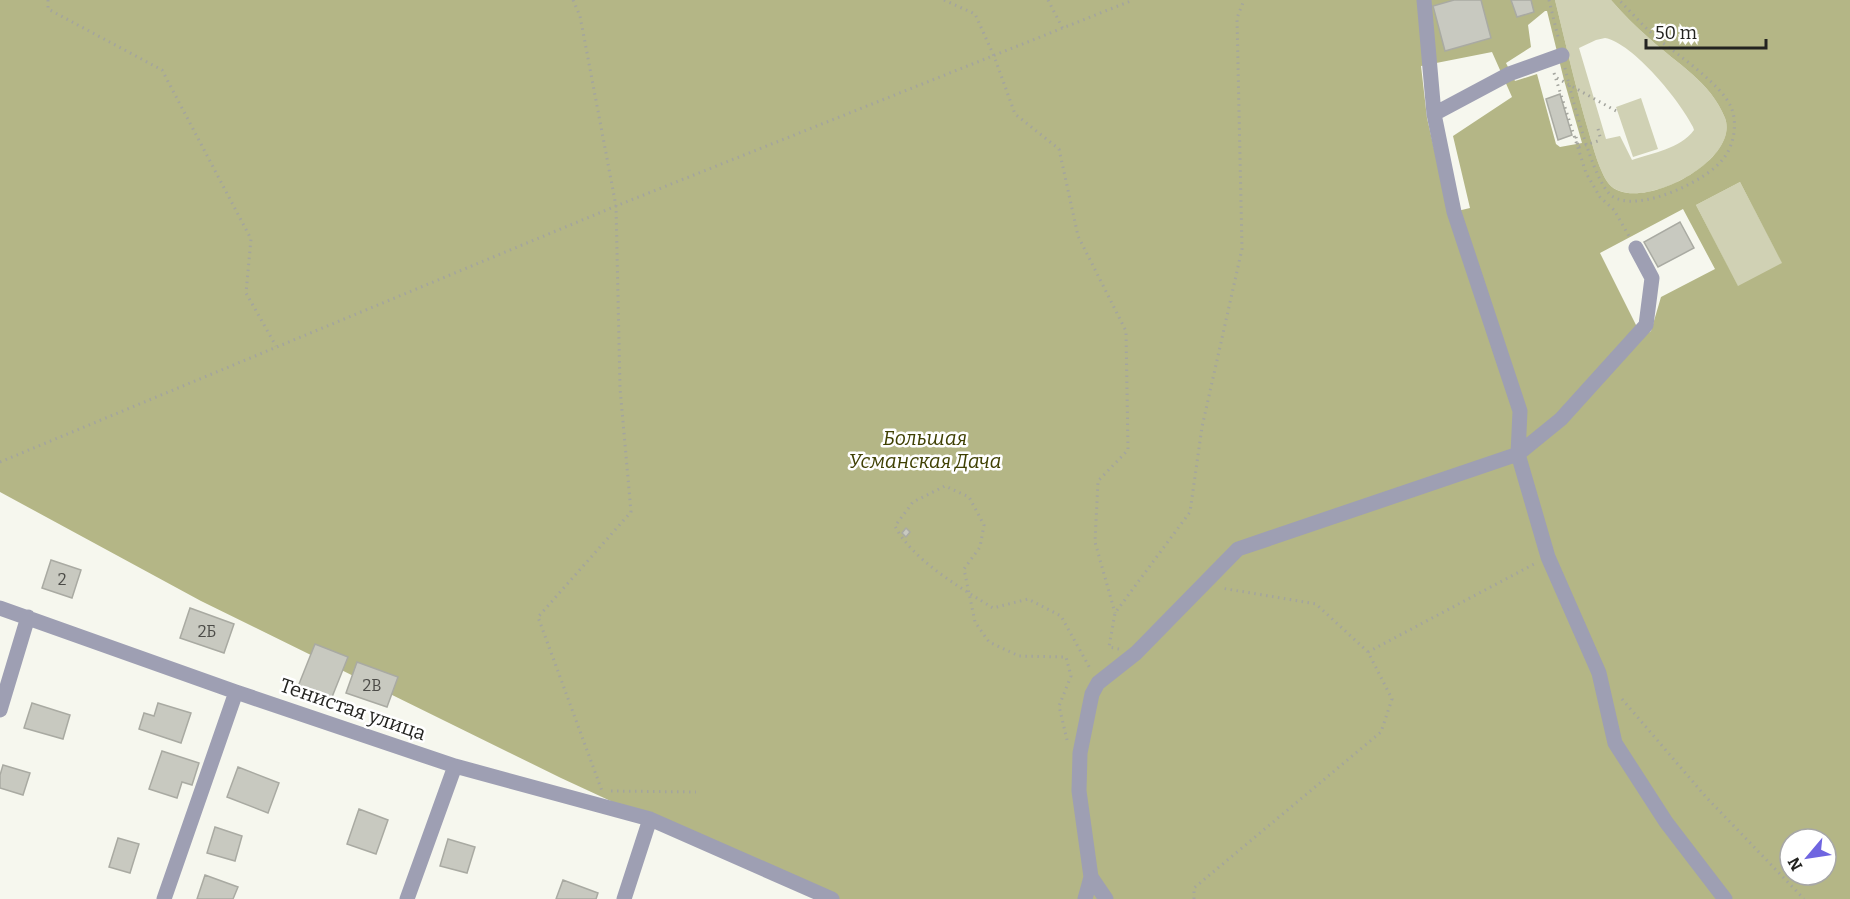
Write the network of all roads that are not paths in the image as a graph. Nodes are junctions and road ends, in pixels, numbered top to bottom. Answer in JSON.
{"nodes":[{"id":1,"x":1424,"y":0,"type":"edge"},
{"id":2,"x":1556,"y":57,"type":"road end"},
{"id":3,"x":1434,"y":114,"type":"junction"},
{"id":4,"x":1636,"y":248,"type":"road end"},
{"id":5,"x":1518,"y":454,"type":"junction"},
{"id":6,"x":0,"y":608,"type":"edge"},
{"id":7,"x":28,"y":617,"type":"junction"},
{"id":8,"x":236,"y":692,"type":"junction"},
{"id":9,"x":0,"y":711,"type":"edge"},
{"id":10,"x":455,"y":766,"type":"junction"},
{"id":11,"x":650,"y":819,"type":"junction"},
{"id":12,"x":1091,"y":877,"type":"junction"},
{"id":13,"x":164,"y":899,"type":"edge"},
{"id":14,"x":407,"y":899,"type":"edge"},
{"id":15,"x":624,"y":899,"type":"edge"},
{"id":16,"x":832,"y":899,"type":"edge"},
{"id":17,"x":1085,"y":899,"type":"edge"},
{"id":18,"x":1106,"y":899,"type":"edge"},
{"id":19,"x":1725,"y":899,"type":"edge"}],
"edges":[{"from":1,"to":3,"type":"street"},
{"from":2,"to":3,"type":"street"},
{"from":3,"to":5,"type":"street"},
{"from":4,"to":5,"type":"street"},
{"from":5,"to":12,"type":"street"},
{"from":5,"to":19,"type":"street"},
{"from":6,"to":7,"type":"street","name":"Тенистая улица"},
{"from":7,"to":8,"type":"street","name":"Тенистая улица"},
{"from":7,"to":9,"type":"street"},
{"from":8,"to":10,"type":"street","name":"Тенистая улица"},
{"from":8,"to":13,"type":"street"},
{"from":10,"to":11,"type":"street","name":"Тенистая улица"},
{"from":10,"to":14,"type":"street"},
{"from":11,"to":15,"type":"street"},
{"from":11,"to":16,"type":"street","name":"Тенистая улица"},
{"from":12,"to":17,"type":"street"},
{"from":12,"to":18,"type":"street"}]}
